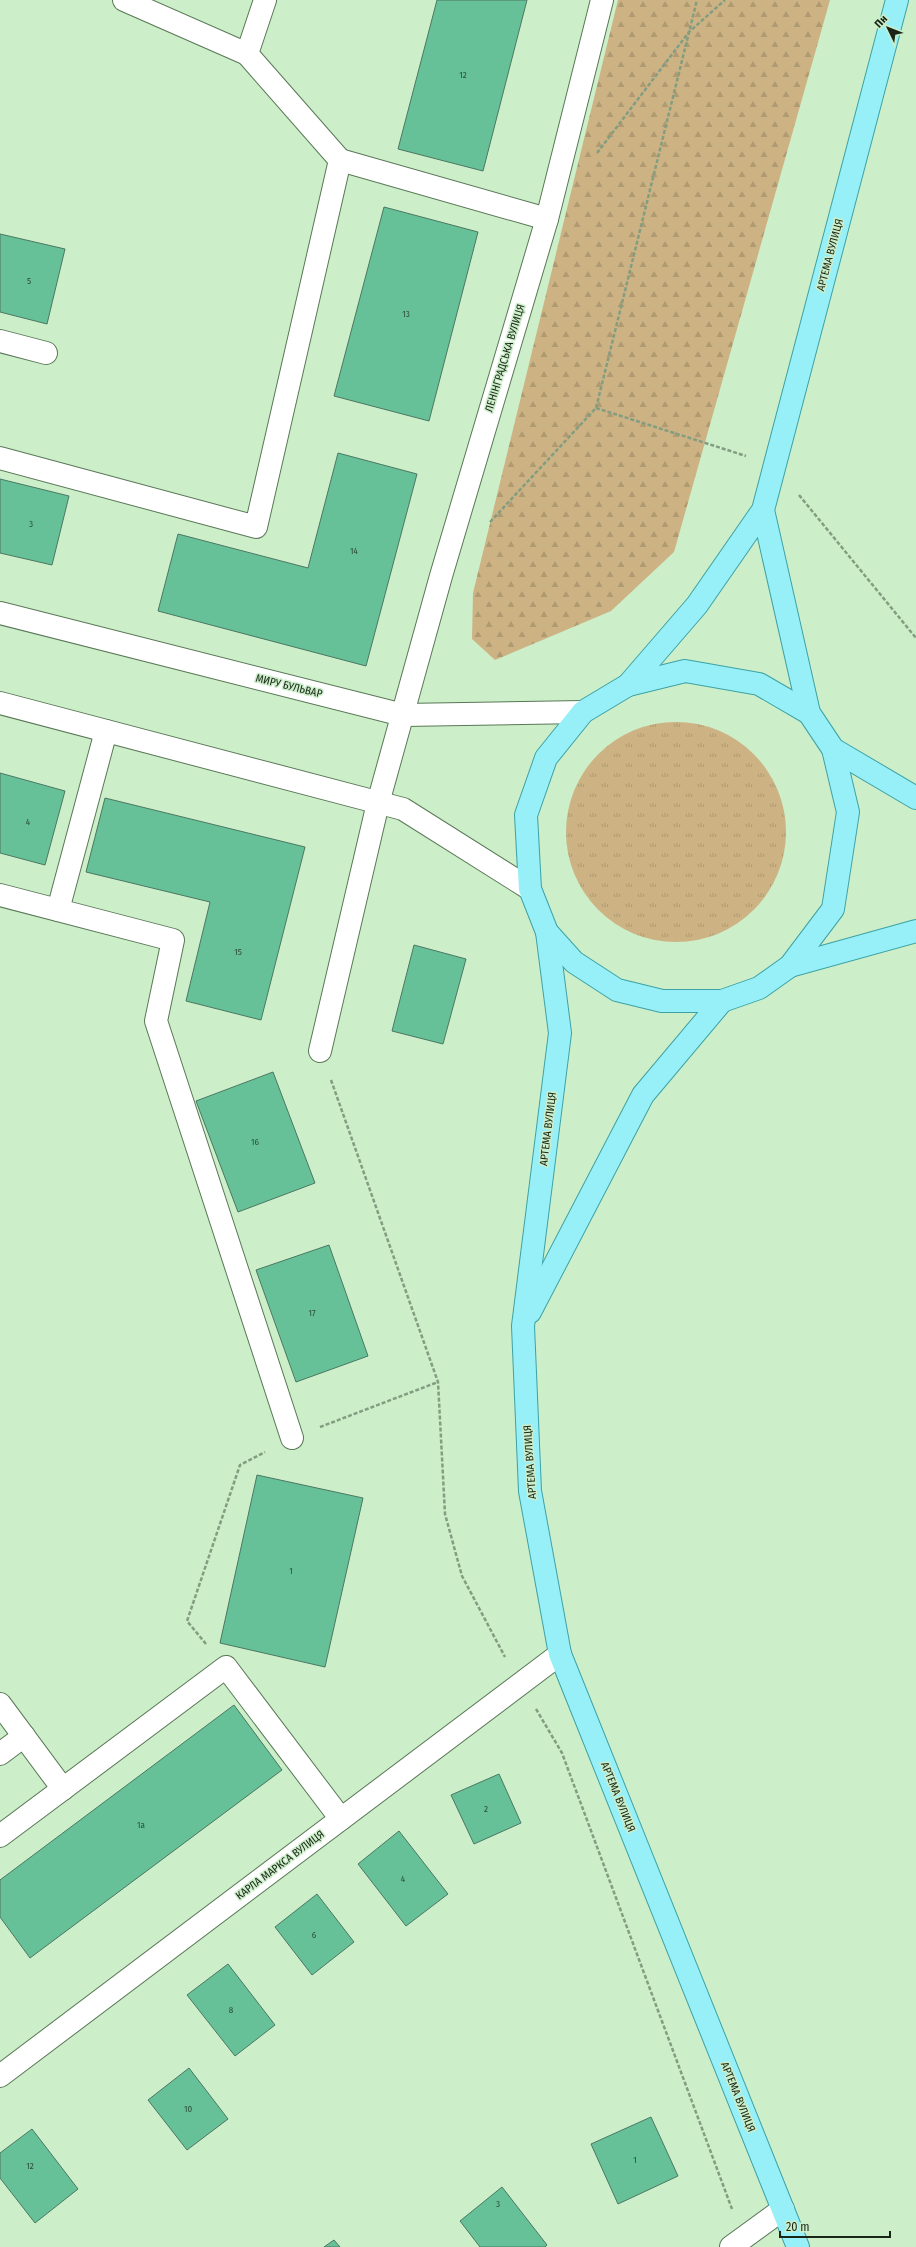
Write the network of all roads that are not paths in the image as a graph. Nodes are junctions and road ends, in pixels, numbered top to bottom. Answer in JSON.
{"nodes":[{"id":1,"x":124,"y":0,"type":"edge"},
{"id":2,"x":265,"y":0,"type":"edge"},
{"id":3,"x":602,"y":0,"type":"edge"},
{"id":4,"x":897,"y":0,"type":"edge"},
{"id":5,"x":247,"y":54,"type":"junction"},
{"id":6,"x":340,"y":160,"type":"junction"},
{"id":7,"x":547,"y":218,"type":"junction"},
{"id":8,"x":0,"y":341,"type":"edge"},
{"id":9,"x":46,"y":353,"type":"dead end"},
{"id":10,"x":0,"y":458,"type":"edge"},
{"id":11,"x":764,"y":510,"type":"junction"},
{"id":12,"x":0,"y":613,"type":"edge"},
{"id":13,"x":628,"y":685,"type":"junction"},
{"id":14,"x":0,"y":703,"type":"edge"},
{"id":15,"x":583,"y":712,"type":"junction"},
{"id":16,"x":809,"y":713,"type":"junction"},
{"id":17,"x":403,"y":715,"type":"junction"},
{"id":18,"x":106,"y":731,"type":"junction"},
{"id":19,"x":833,"y":749,"type":"junction"},
{"id":20,"x":916,"y":798,"type":"edge"},
{"id":21,"x":378,"y":803,"type":"junction"},
{"id":22,"x":530,"y":889,"type":"junction"},
{"id":23,"x":0,"y":895,"type":"edge"},
{"id":24,"x":58,"y":910,"type":"junction"},
{"id":25,"x":916,"y":931,"type":"edge"},
{"id":26,"x":547,"y":932,"type":"junction"},
{"id":27,"x":790,"y":966,"type":"junction"},
{"id":28,"x":722,"y":1001,"type":"junction"},
{"id":29,"x":320,"y":1051,"type":"dead end"},
{"id":30,"x":523,"y":1326,"type":"junction"},
{"id":31,"x":292,"y":1438,"type":"road end"},
{"id":32,"x":560,"y":1654,"type":"junction"},
{"id":33,"x":0,"y":1704,"type":"edge"},
{"id":34,"x":24,"y":1736,"type":"junction"},
{"id":35,"x":0,"y":1754,"type":"edge"},
{"id":36,"x":63,"y":1789,"type":"junction"},
{"id":37,"x":341,"y":1819,"type":"junction"},
{"id":38,"x":0,"y":1836,"type":"edge"},
{"id":39,"x":0,"y":2076,"type":"edge"},
{"id":40,"x":783,"y":2209,"type":"junction"},
{"id":41,"x":731,"y":2247,"type":"edge"},
{"id":42,"x":798,"y":2247,"type":"edge"}],
"edges":[{"from":1,"to":5,"type":"street"},
{"from":2,"to":5,"type":"street"},
{"from":3,"to":7,"type":"street","name":"ЛЕНІНГРАДСЬКА ВУЛИЦЯ"},
{"from":4,"to":11,"type":"main road","name":"АРТЕМА ВУЛИЦЯ"},
{"from":5,"to":6,"type":"street"},
{"from":6,"to":7,"type":"street"},
{"from":6,"to":10,"type":"street"},
{"from":7,"to":17,"type":"street","name":"ЛЕНІНГРАДСЬКА ВУЛИЦЯ"},
{"from":8,"to":9,"type":"street"},
{"from":11,"to":13,"type":"main road"},
{"from":11,"to":16,"type":"main road"},
{"from":12,"to":17,"type":"street","name":"МИРУ БУЛЬВАР"},
{"from":13,"to":15,"type":"main road"},
{"from":13,"to":16,"type":"main road"},
{"from":14,"to":18,"type":"street"},
{"from":15,"to":17,"type":"street","name":"МИРУ БУЛЬВАР"},
{"from":15,"to":22,"type":"main road"},
{"from":16,"to":19,"type":"main road"},
{"from":17,"to":21,"type":"street","name":"ЛЕНІНГРАДСЬКА ВУЛИЦЯ"},
{"from":18,"to":21,"type":"street"},
{"from":18,"to":24,"type":"street"},
{"from":19,"to":20,"type":"main road"},
{"from":19,"to":27,"type":"main road"},
{"from":21,"to":22,"type":"street"},
{"from":21,"to":29,"type":"street","name":"ЛЕНІНГРАДСЬКА ВУЛИЦЯ"},
{"from":22,"to":26,"type":"main road"},
{"from":23,"to":24,"type":"street"},
{"from":24,"to":31,"type":"street"},
{"from":25,"to":27,"type":"main road"},
{"from":26,"to":28,"type":"main road"},
{"from":26,"to":30,"type":"main road","name":"АРТЕМА ВУЛИЦЯ"},
{"from":27,"to":28,"type":"main road"},
{"from":28,"to":30,"type":"main road","name":"АРТЕМА ВУЛИЦЯ"},
{"from":30,"to":32,"type":"main road","name":"АРТЕМА ВУЛИЦЯ"},
{"from":32,"to":37,"type":"street","name":"КАРЛА МАРКСА ВУЛИЦЯ"},
{"from":32,"to":40,"type":"main road","name":"АРТЕМА ВУЛИЦЯ"},
{"from":33,"to":34,"type":"street"},
{"from":34,"to":35,"type":"street"},
{"from":34,"to":36,"type":"street"},
{"from":36,"to":37,"type":"street"},
{"from":36,"to":38,"type":"street"},
{"from":37,"to":39,"type":"street","name":"КАРЛА МАРКСА ВУЛИЦЯ"},
{"from":40,"to":41,"type":"street"},
{"from":40,"to":42,"type":"main road","name":"АРТЕМА ВУЛИЦЯ"}]}
